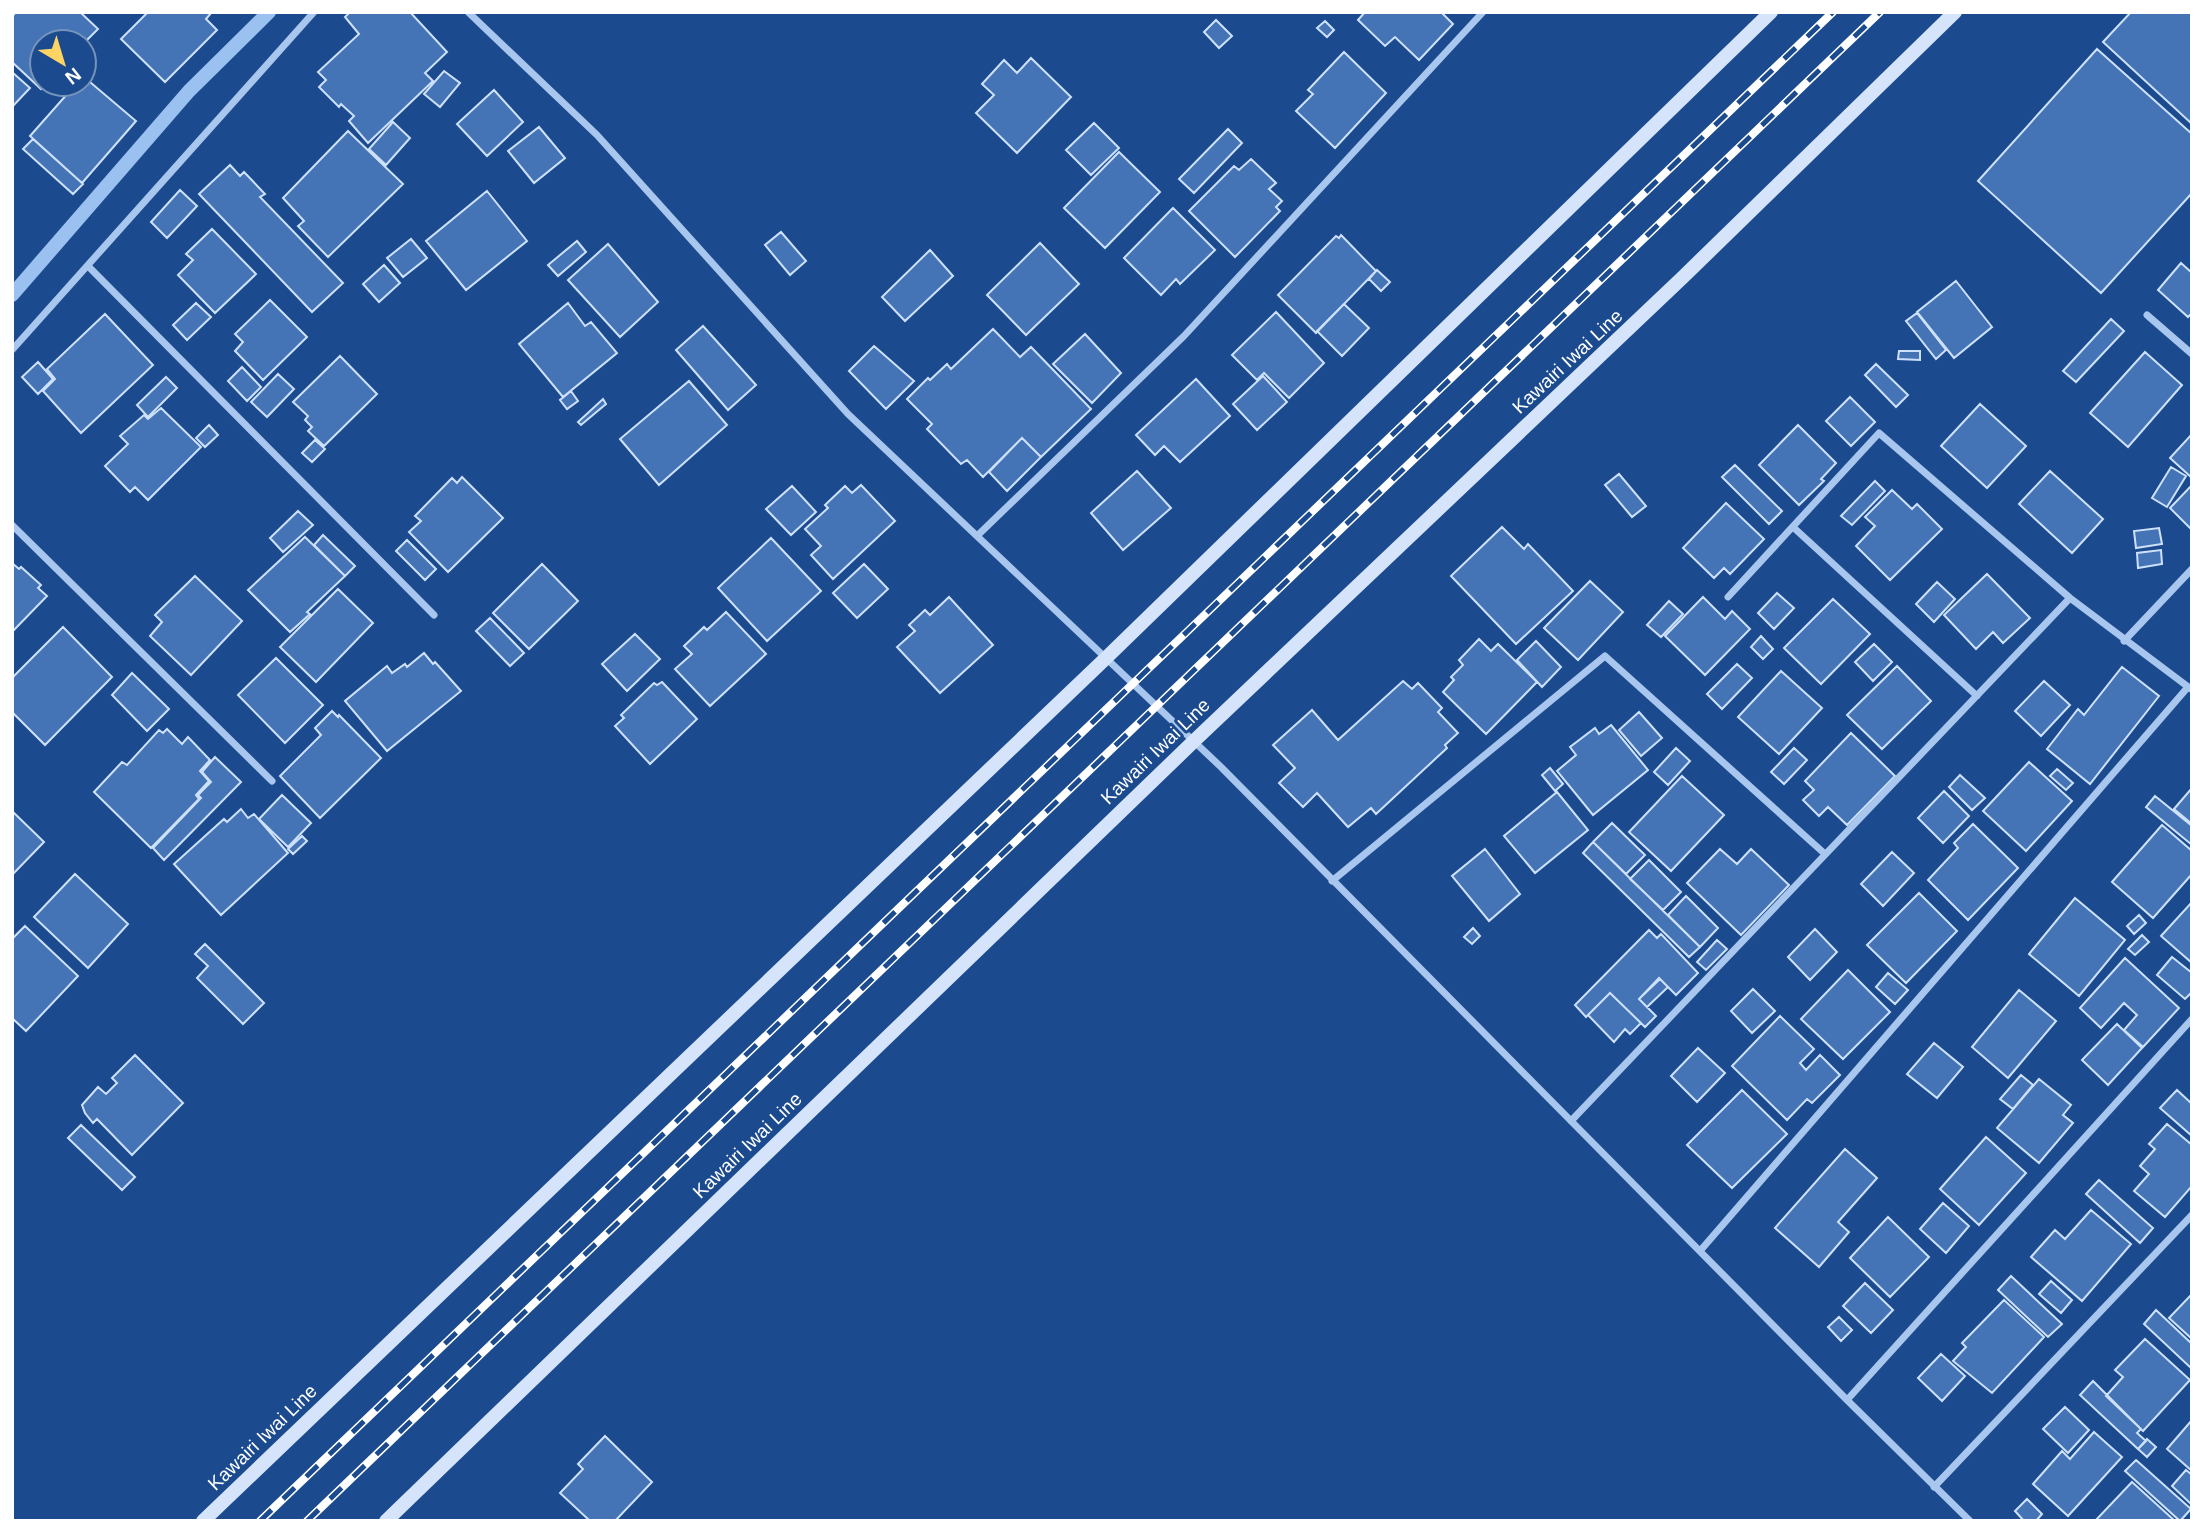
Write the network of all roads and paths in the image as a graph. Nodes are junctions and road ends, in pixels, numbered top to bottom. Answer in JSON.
{"nodes":[{"id":1,"x":314,"y":12,"type":"edge"},
{"id":2,"x":468,"y":12,"type":"edge"},
{"id":3,"x":1483,"y":12,"type":"edge"},
{"id":4,"x":1770,"y":12,"type":"edge"},
{"id":5,"x":1955,"y":12,"type":"edge"},
{"id":6,"x":88,"y":266,"type":"junction"},
{"id":7,"x":2147,"y":315,"type":"dead end"},
{"id":8,"x":12,"y":351,"type":"edge"},
{"id":9,"x":2192,"y":354,"type":"edge"},
{"id":10,"x":12,"y":525,"type":"edge"},
{"id":11,"x":1793,"y":527,"type":"junction"},
{"id":12,"x":978,"y":535,"type":"junction"},
{"id":13,"x":2192,"y":569,"type":"edge"},
{"id":14,"x":1728,"y":597,"type":"dead end"},
{"id":15,"x":2070,"y":598,"type":"junction"},
{"id":16,"x":433,"y":615,"type":"dead end"},
{"id":17,"x":2124,"y":641,"type":"junction"},
{"id":18,"x":1106,"y":658,"type":"junction"},
{"id":19,"x":2190,"y":689,"type":"edge"},
{"id":20,"x":1976,"y":696,"type":"junction"},
{"id":21,"x":1194,"y":741,"type":"junction"},
{"id":22,"x":272,"y":781,"type":"dead end"},
{"id":23,"x":1825,"y":854,"type":"junction"},
{"id":24,"x":1332,"y":881,"type":"junction"},
{"id":25,"x":2192,"y":1019,"type":"edge"},
{"id":26,"x":1571,"y":1121,"type":"junction"},
{"id":27,"x":2192,"y":1214,"type":"edge"},
{"id":28,"x":1700,"y":1251,"type":"junction"},
{"id":29,"x":1847,"y":1399,"type":"junction"},
{"id":30,"x":1934,"y":1487,"type":"junction"},
{"id":31,"x":203,"y":1521,"type":"edge"},
{"id":32,"x":386,"y":1521,"type":"edge"},
{"id":33,"x":1970,"y":1521,"type":"edge"}],
"edges":[{"from":1,"to":6,"type":"street"},
{"from":2,"to":12,"type":"street"},
{"from":3,"to":12,"type":"street"},
{"from":4,"to":18,"type":"main road","name":"Kawairi Iwai Line"},
{"from":5,"to":21,"type":"main road","name":"Kawairi Iwai Line"},
{"from":6,"to":8,"type":"street"},
{"from":6,"to":16,"type":"street"},
{"from":7,"to":9,"type":"street"},
{"from":10,"to":22,"type":"street"},
{"from":11,"to":14,"type":"street"},
{"from":11,"to":15,"type":"street"},
{"from":11,"to":20,"type":"street"},
{"from":12,"to":18,"type":"street"},
{"from":13,"to":17,"type":"street"},
{"from":15,"to":17,"type":"street"},
{"from":15,"to":20,"type":"street"},
{"from":17,"to":19,"type":"street"},
{"from":18,"to":21,"type":"street"},
{"from":18,"to":31,"type":"main road","name":"Kawairi Iwai Line"},
{"from":19,"to":28,"type":"street"},
{"from":20,"to":23,"type":"street"},
{"from":21,"to":24,"type":"street"},
{"from":21,"to":32,"type":"main road","name":"Kawairi Iwai Line"},
{"from":23,"to":24,"type":"street"},
{"from":23,"to":26,"type":"street"},
{"from":24,"to":26,"type":"street"},
{"from":25,"to":29,"type":"street"},
{"from":26,"to":28,"type":"street"},
{"from":27,"to":30,"type":"street"},
{"from":28,"to":29,"type":"street"},
{"from":29,"to":30,"type":"street"},
{"from":30,"to":33,"type":"street"}]}
